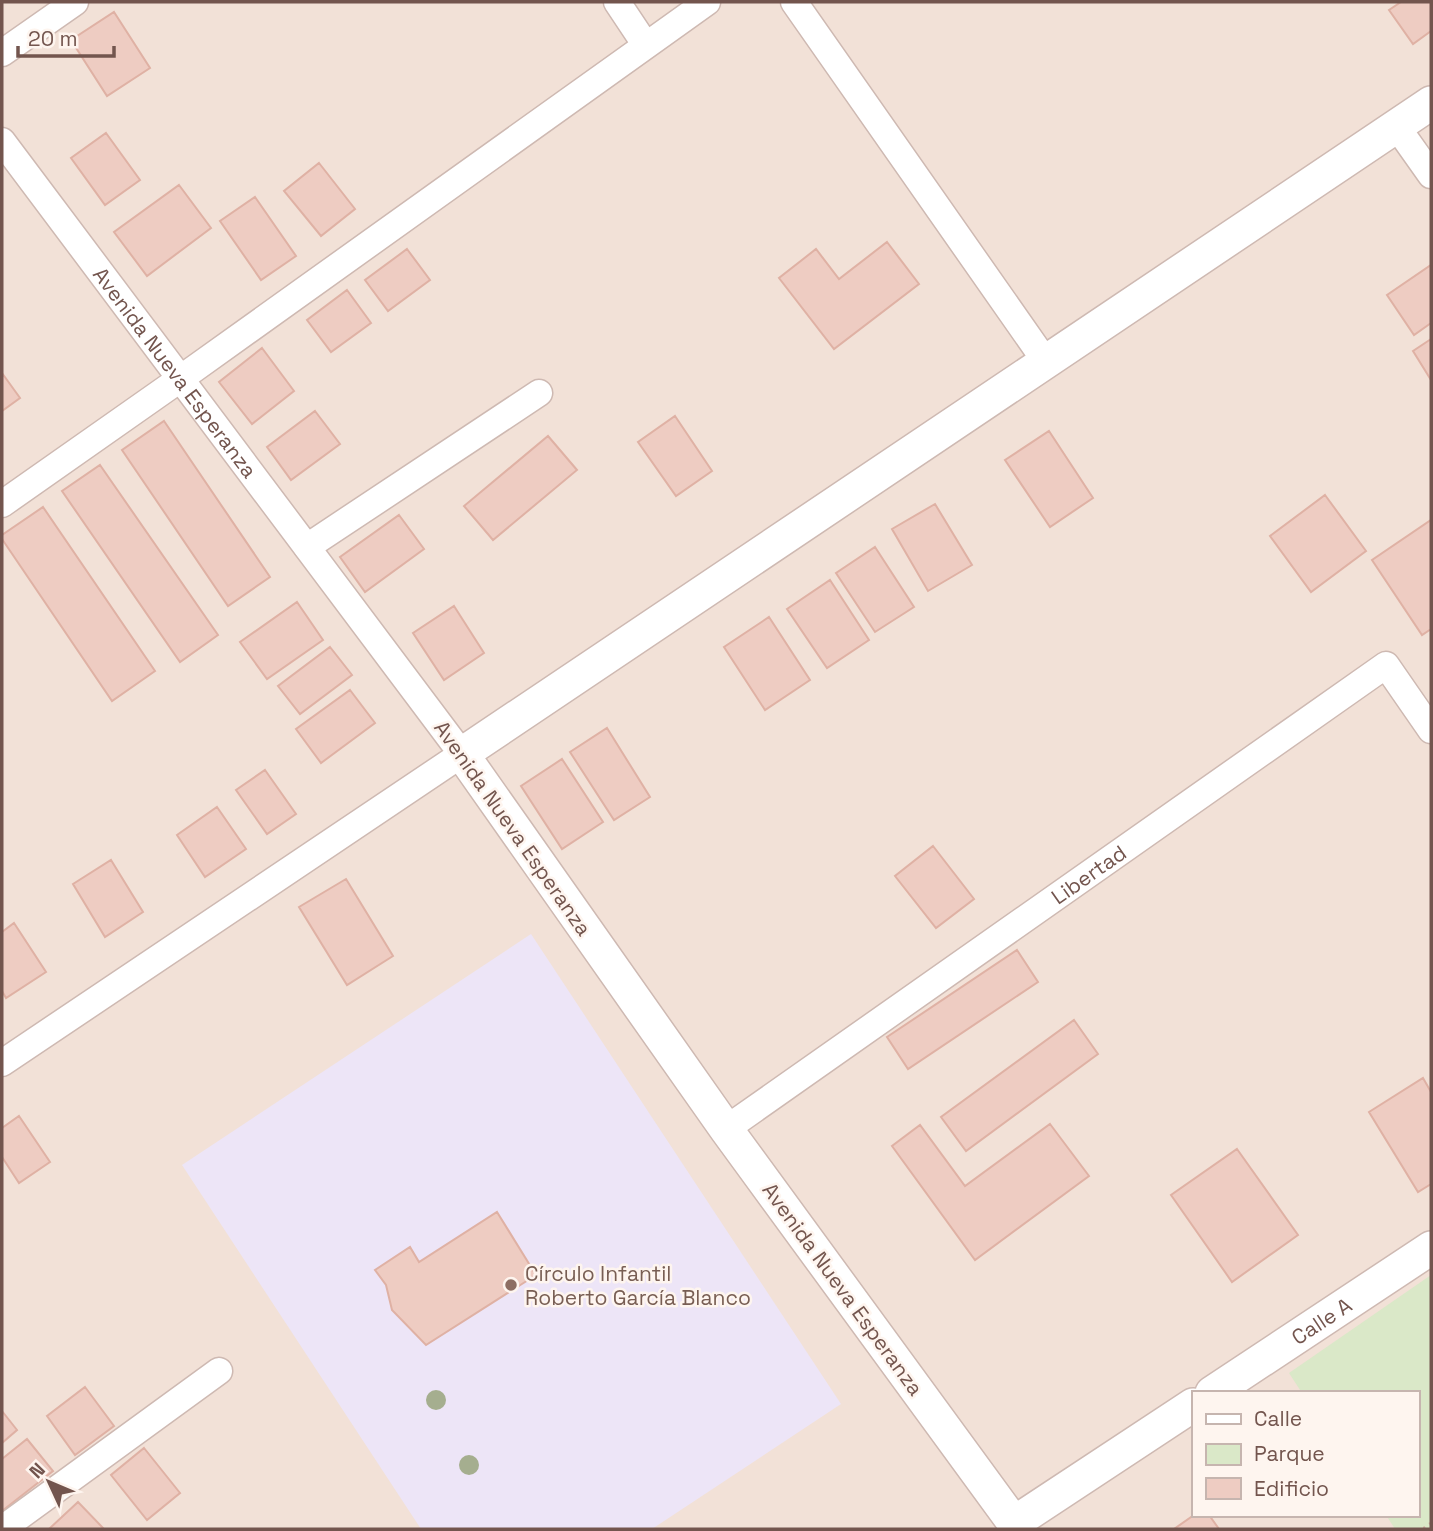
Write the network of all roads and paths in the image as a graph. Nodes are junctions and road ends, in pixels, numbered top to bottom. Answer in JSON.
{"nodes":[{"id":1,"x":75,"y":2,"type":"edge"},
{"id":2,"x":617,"y":2,"type":"edge"},
{"id":3,"x":707,"y":2,"type":"edge"},
{"id":4,"x":794,"y":2,"type":"edge"},
{"id":5,"x":645,"y":44,"type":"junction"},
{"id":6,"x":2,"y":53,"type":"edge"},
{"id":7,"x":1431,"y":103,"type":"edge"},
{"id":8,"x":1397,"y":127,"type":"junction"},
{"id":9,"x":2,"y":141,"type":"edge"},
{"id":10,"x":1431,"y":175,"type":"edge"},
{"id":11,"x":1046,"y":362,"type":"junction"},
{"id":12,"x":180,"y":379,"type":"junction"},
{"id":13,"x":540,"y":393,"type":"dead end"},
{"id":14,"x":2,"y":504,"type":"edge"},
{"id":15,"x":307,"y":547,"type":"junction"},
{"id":16,"x":1431,"y":730,"type":"edge"},
{"id":17,"x":462,"y":754,"type":"junction"},
{"id":18,"x":2,"y":1063,"type":"edge"},
{"id":19,"x":726,"y":1129,"type":"junction"},
{"id":20,"x":1431,"y":1248,"type":"edge"},
{"id":21,"x":219,"y":1371,"type":"dead end"},
{"id":22,"x":1215,"y":1391,"type":"edge"},
{"id":23,"x":1192,"y":1406,"type":"edge"},
{"id":24,"x":1431,"y":1524,"type":"edge"},
{"id":25,"x":1009,"y":1526,"type":"edge"},
{"id":26,"x":2,"y":1529,"type":"edge"},
{"id":27,"x":1424,"y":1529,"type":"edge"}],
"edges":[{"from":1,"to":6,"type":"street"},
{"from":2,"to":5,"type":"street"},
{"from":3,"to":5,"type":"street"},
{"from":4,"to":11,"type":"street"},
{"from":5,"to":12,"type":"street"},
{"from":7,"to":8,"type":"street"},
{"from":8,"to":10,"type":"street"},
{"from":8,"to":11,"type":"street"},
{"from":9,"to":12,"type":"street","name":"Avenida Nueva Esperanza"},
{"from":11,"to":17,"type":"street"},
{"from":12,"to":14,"type":"street"},
{"from":12,"to":15,"type":"street","name":"Avenida Nueva Esperanza"},
{"from":13,"to":15,"type":"street"},
{"from":15,"to":17,"type":"street","name":"Avenida Nueva Esperanza"},
{"from":16,"to":19,"type":"street","name":"Libertad"},
{"from":17,"to":18,"type":"street"},
{"from":17,"to":19,"type":"street","name":"Avenida Nueva Esperanza"},
{"from":19,"to":25,"type":"street","name":"Avenida Nueva Esperanza"},
{"from":20,"to":22,"type":"street","name":"Calle A"},
{"from":21,"to":26,"type":"street"},
{"from":23,"to":25,"type":"street"},
{"from":24,"to":27,"type":"path"}]}
